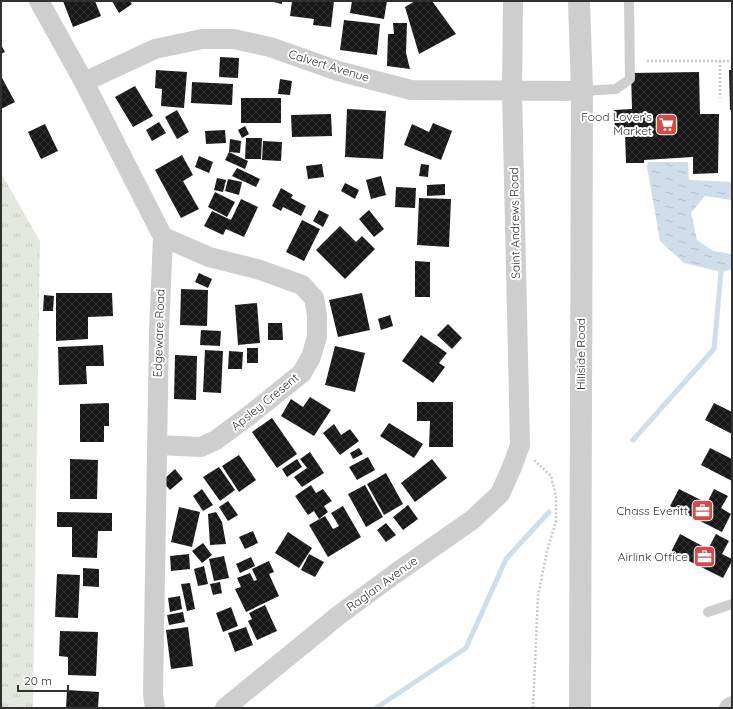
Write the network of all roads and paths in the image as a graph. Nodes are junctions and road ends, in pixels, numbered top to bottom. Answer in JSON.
{"nodes":[{"id":1,"x":39,"y":1,"type":"edge"},
{"id":2,"x":513,"y":1,"type":"edge"},
{"id":3,"x":579,"y":1,"type":"edge"},
{"id":4,"x":629,"y":1,"type":"edge"},
{"id":5,"x":647,"y":61,"type":"dead end"},
{"id":6,"x":720,"y":61,"type":"junction"},
{"id":7,"x":732,"y":61,"type":"edge"},
{"id":8,"x":84,"y":82,"type":"junction"},
{"id":9,"x":512,"y":91,"type":"junction"},
{"id":10,"x":582,"y":91,"type":"junction"},
{"id":11,"x":720,"y":98,"type":"dead end"},
{"id":12,"x":163,"y":237,"type":"junction"},
{"id":13,"x":520,"y":445,"type":"junction"},
{"id":14,"x":157,"y":446,"type":"junction"},
{"id":15,"x":732,"y":604,"type":"edge"},
{"id":16,"x":708,"y":612,"type":"dead end"},
{"id":17,"x":154,"y":702,"type":"edge"},
{"id":18,"x":732,"y":706,"type":"edge"},
{"id":19,"x":225,"y":708,"type":"edge"},
{"id":20,"x":533,"y":708,"type":"edge"},
{"id":21,"x":580,"y":708,"type":"edge"},
{"id":22,"x":728,"y":708,"type":"edge"}],
"edges":[{"from":1,"to":8,"type":"street"},
{"from":2,"to":9,"type":"street","name":"Saint Andrews Road"},
{"from":3,"to":10,"type":"street","name":"Hillside Road"},
{"from":4,"to":10,"type":"lane"},
{"from":5,"to":6,"type":"path"},
{"from":6,"to":7,"type":"path"},
{"from":6,"to":11,"type":"path"},
{"from":8,"to":9,"type":"street","name":"Calvert Avenue"},
{"from":8,"to":12,"type":"street"},
{"from":9,"to":10,"type":"street","name":"Calvert Avenue"},
{"from":9,"to":13,"type":"street","name":"Saint Andrews Road"},
{"from":10,"to":21,"type":"street","name":"Hillside Road"},
{"from":12,"to":14,"type":"street","name":"Edgeware Road"},
{"from":12,"to":14,"type":"street","name":"Apsley Cresent"},
{"from":13,"to":19,"type":"street","name":"Raglan Avenue"},
{"from":13,"to":20,"type":"path"},
{"from":14,"to":17,"type":"street","name":"Edgeware Road"},
{"from":15,"to":16,"type":"lane"},
{"from":18,"to":22,"type":"street"}]}
